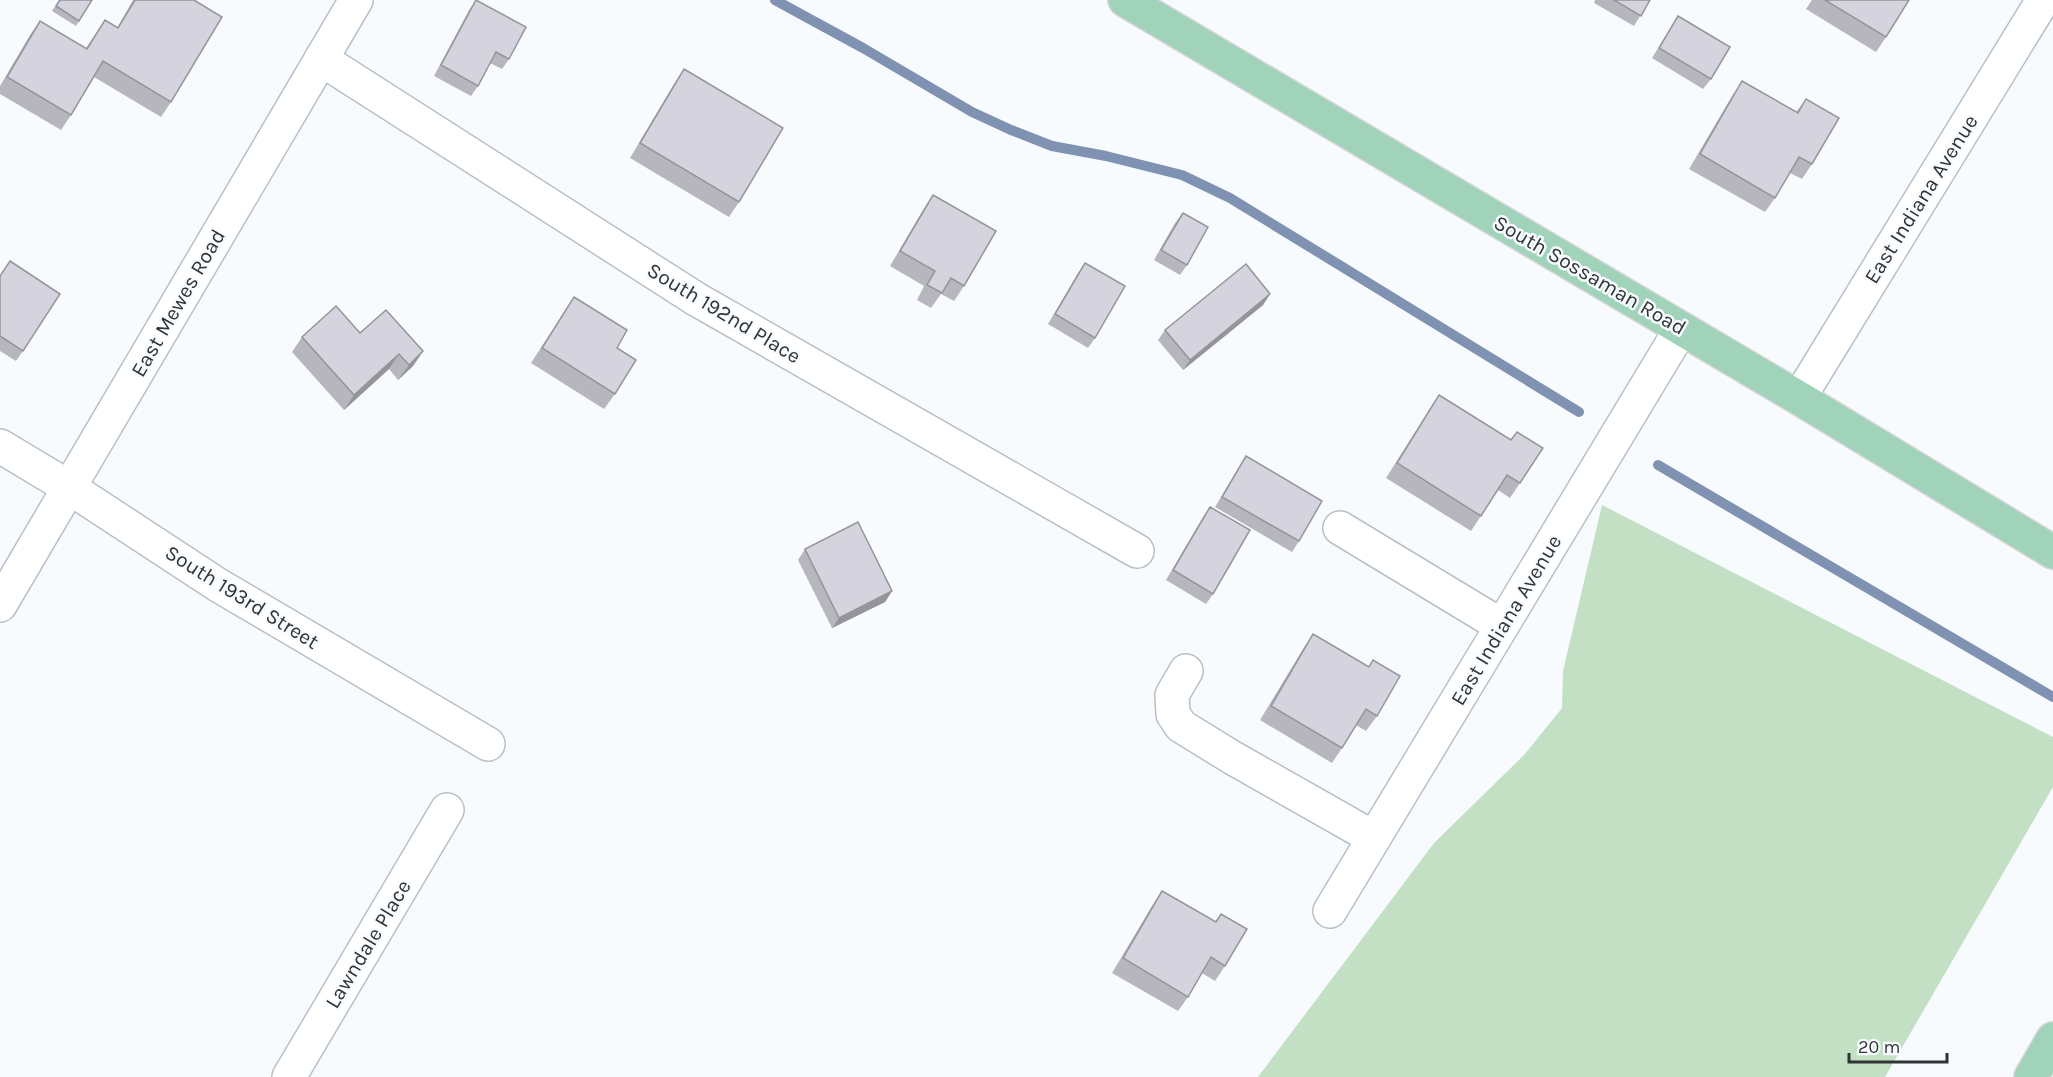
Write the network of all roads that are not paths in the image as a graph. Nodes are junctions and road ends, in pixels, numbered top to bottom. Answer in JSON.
{"nodes":[{"id":1,"x":356,"y":0,"type":"edge"},
{"id":2,"x":1125,"y":0,"type":"edge"},
{"id":3,"x":2043,"y":0,"type":"edge"},
{"id":4,"x":321,"y":59,"type":"junction"},
{"id":5,"x":1681,"y":329,"type":"junction"},
{"id":6,"x":1799,"y":398,"type":"junction"},
{"id":7,"x":0,"y":446,"type":"edge"},
{"id":8,"x":70,"y":488,"type":"junction"},
{"id":9,"x":1340,"y":528,"type":"dead end"},
{"id":10,"x":1137,"y":551,"type":"dead end"},
{"id":11,"x":2053,"y":552,"type":"edge"},
{"id":12,"x":0,"y":605,"type":"edge"},
{"id":13,"x":1502,"y":626,"type":"junction"},
{"id":14,"x":1186,"y":671,"type":"dead end"},
{"id":15,"x":488,"y":744,"type":"dead end"},
{"id":16,"x":447,"y":810,"type":"dead end"},
{"id":17,"x":1374,"y":838,"type":"junction"},
{"id":18,"x":1330,"y":911,"type":"dead end"},
{"id":19,"x":2053,"y":1040,"type":"edge"},
{"id":20,"x":289,"y":1077,"type":"edge"},
{"id":21,"x":2031,"y":1077,"type":"edge"}],
"edges":[{"from":1,"to":4,"type":"street","name":"East Mewes Road"},
{"from":2,"to":5,"type":"main road","name":"South Sossaman Road"},
{"from":3,"to":6,"type":"street","name":"East Indiana Avenue"},
{"from":4,"to":8,"type":"street","name":"East Mewes Road"},
{"from":4,"to":10,"type":"street","name":"South 192nd Place"},
{"from":5,"to":6,"type":"main road","name":"South Sossaman Road"},
{"from":5,"to":13,"type":"street","name":"East Indiana Avenue"},
{"from":6,"to":11,"type":"main road","name":"South Sossaman Road"},
{"from":7,"to":8,"type":"street","name":"South 193rd Street"},
{"from":8,"to":12,"type":"street","name":"East Mewes Road"},
{"from":8,"to":15,"type":"street","name":"South 193rd Street"},
{"from":9,"to":13,"type":"street"},
{"from":13,"to":17,"type":"street","name":"East Indiana Avenue"},
{"from":14,"to":17,"type":"street"},
{"from":16,"to":20,"type":"street","name":"Lawndale Place"},
{"from":17,"to":18,"type":"street","name":"East Indiana Avenue"},
{"from":19,"to":21,"type":"main road"}]}
